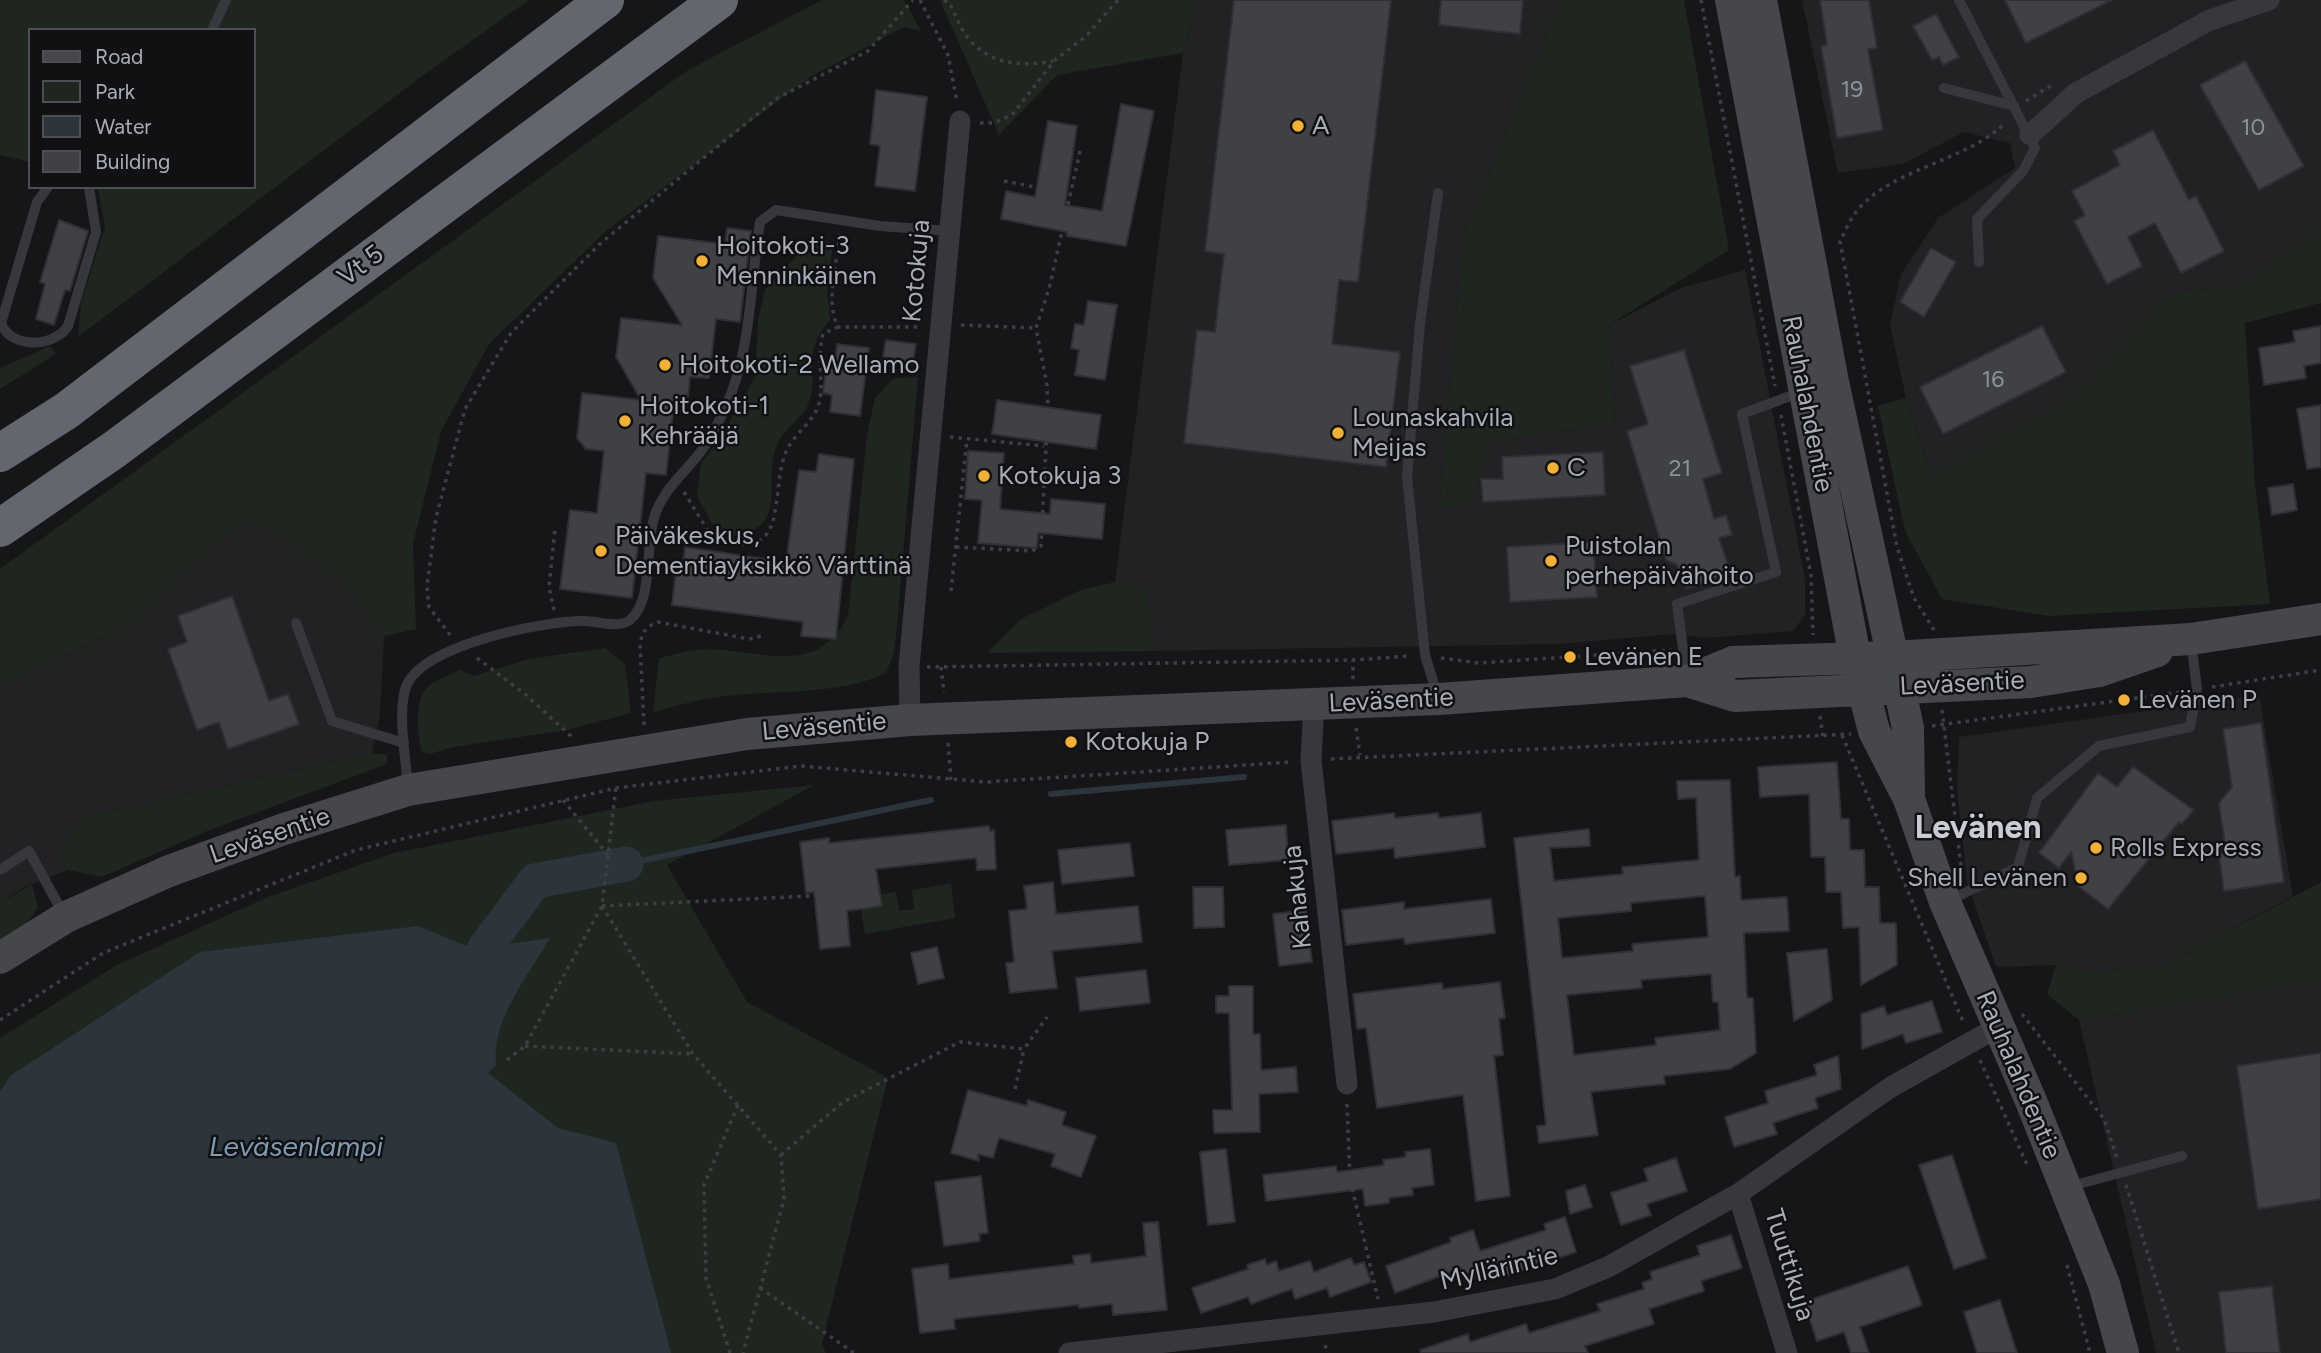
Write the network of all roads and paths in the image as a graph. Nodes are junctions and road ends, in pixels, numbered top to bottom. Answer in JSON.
{"nodes":[{"id":1,"x":226,"y":0,"type":"edge"},
{"id":2,"x":606,"y":0,"type":"edge"},
{"id":3,"x":719,"y":0,"type":"edge"},
{"id":4,"x":913,"y":0,"type":"edge"},
{"id":5,"x":920,"y":0,"type":"edge"},
{"id":6,"x":944,"y":0,"type":"edge"},
{"id":7,"x":1118,"y":0,"type":"edge"},
{"id":8,"x":1702,"y":0,"type":"edge"},
{"id":9,"x":1731,"y":0,"type":"edge"},
{"id":10,"x":1761,"y":0,"type":"edge"},
{"id":11,"x":1959,"y":0,"type":"edge"},
{"id":12,"x":2269,"y":0,"type":"edge"},
{"id":13,"x":213,"y":28,"type":"edge"},
{"id":14,"x":1055,"y":60,"type":"junction"},
{"id":15,"x":2055,"y":84,"type":"dead end"},
{"id":16,"x":1944,"y":88,"type":"dead end"},
{"id":17,"x":2016,"y":108,"type":"junction"},
{"id":18,"x":960,"y":121,"type":"junction"},
{"id":19,"x":2030,"y":135,"type":"junction"},
{"id":20,"x":1081,"y":147,"type":"dead end"},
{"id":21,"x":1004,"y":181,"type":"dead end"},
{"id":22,"x":47,"y":189,"type":"edge"},
{"id":23,"x":89,"y":189,"type":"edge"},
{"id":24,"x":1438,"y":193,"type":"dead end"},
{"id":25,"x":1070,"y":194,"type":"junction"},
{"id":26,"x":842,"y":219,"type":"junction"},
{"id":27,"x":949,"y":231,"type":"junction"},
{"id":28,"x":1979,"y":261,"type":"dead end"},
{"id":29,"x":940,"y":326,"type":"junction"},
{"id":30,"x":838,"y":327,"type":"junction"},
{"id":31,"x":1036,"y":328,"type":"junction"},
{"id":32,"x":5,"y":340,"type":"edge"},
{"id":33,"x":1791,"y":396,"type":"junction"},
{"id":34,"x":930,"y":435,"type":"junction"},
{"id":35,"x":967,"y":439,"type":"junction"},
{"id":36,"x":1044,"y":446,"type":"junction"},
{"id":37,"x":0,"y":453,"type":"edge"},
{"id":38,"x":678,"y":478,"type":"junction"},
{"id":39,"x":0,"y":528,"type":"edge"},
{"id":40,"x":555,"y":529,"type":"dead end"},
{"id":41,"x":956,"y":547,"type":"junction"},
{"id":42,"x":951,"y":591,"type":"dead end"},
{"id":43,"x":2321,"y":619,"type":"edge"},
{"id":44,"x":296,"y":623,"type":"dead end"},
{"id":45,"x":558,"y":623,"type":"junction"},
{"id":46,"x":1936,"y":635,"type":"dead end"},
{"id":47,"x":762,"y":636,"type":"dead end"},
{"id":48,"x":2191,"y":639,"type":"junction"},
{"id":49,"x":1813,"y":640,"type":"dead end"},
{"id":50,"x":464,"y":647,"type":"junction"},
{"id":51,"x":1684,"y":649,"type":"junction"},
{"id":52,"x":1424,"y":655,"type":"junction"},
{"id":53,"x":1855,"y":657,"type":"junction"},
{"id":54,"x":1892,"y":657,"type":"junction"},
{"id":55,"x":909,"y":666,"type":"junction"},
{"id":56,"x":2321,"y":670,"type":"edge"},
{"id":57,"x":1687,"y":681,"type":"junction"},
{"id":58,"x":1899,"y":688,"type":"junction"},
{"id":59,"x":1862,"y":689,"type":"junction"},
{"id":60,"x":2197,"y":689,"type":"junction"},
{"id":61,"x":1439,"y":699,"type":"junction"},
{"id":62,"x":1314,"y":704,"type":"junction"},
{"id":63,"x":910,"y":720,"type":"junction"},
{"id":64,"x":644,"y":726,"type":"dead end"},
{"id":65,"x":1944,"y":726,"type":"dead end"},
{"id":66,"x":1842,"y":734,"type":"dead end"},
{"id":67,"x":585,"y":736,"type":"dead end"},
{"id":68,"x":404,"y":743,"type":"junction"},
{"id":69,"x":1311,"y":760,"type":"junction"},
{"id":70,"x":616,"y":788,"type":"junction"},
{"id":71,"x":408,"y":790,"type":"junction"},
{"id":72,"x":1909,"y":799,"type":"junction"},
{"id":73,"x":563,"y":800,"type":"junction"},
{"id":74,"x":608,"y":855,"type":"junction"},
{"id":75,"x":0,"y":870,"type":"edge"},
{"id":76,"x":868,"y":886,"type":"dead end"},
{"id":77,"x":1945,"y":902,"type":"junction"},
{"id":78,"x":602,"y":906,"type":"junction"},
{"id":79,"x":66,"y":917,"type":"junction"},
{"id":80,"x":0,"y":958,"type":"edge"},
{"id":81,"x":1047,"y":1017,"type":"dead end"},
{"id":82,"x":0,"y":1020,"type":"edge"},
{"id":83,"x":1998,"y":1027,"type":"junction"},
{"id":84,"x":525,"y":1046,"type":"junction"},
{"id":85,"x":1024,"y":1049,"type":"junction"},
{"id":86,"x":693,"y":1054,"type":"junction"},
{"id":87,"x":507,"y":1060,"type":"dead end"},
{"id":88,"x":1980,"y":1060,"type":"dead end"},
{"id":89,"x":1346,"y":1084,"type":"joint"},
{"id":90,"x":1015,"y":1089,"type":"dead end"},
{"id":91,"x":738,"y":1105,"type":"junction"},
{"id":92,"x":781,"y":1155,"type":"junction"},
{"id":93,"x":2182,"y":1156,"type":"dead end"},
{"id":94,"x":2029,"y":1169,"type":"dead end"},
{"id":95,"x":2065,"y":1188,"type":"junction"},
{"id":96,"x":1738,"y":1194,"type":"junction"},
{"id":97,"x":2064,"y":1254,"type":"dead end"},
{"id":98,"x":760,"y":1288,"type":"junction"},
{"id":99,"x":1382,"y":1318,"type":"junction"},
{"id":100,"x":1202,"y":1346,"type":"edge"},
{"id":101,"x":730,"y":1353,"type":"edge"},
{"id":102,"x":743,"y":1353,"type":"edge"},
{"id":103,"x":854,"y":1353,"type":"edge"},
{"id":104,"x":1069,"y":1353,"type":"edge"},
{"id":105,"x":1787,"y":1353,"type":"edge"},
{"id":106,"x":2090,"y":1353,"type":"edge"},
{"id":107,"x":2123,"y":1353,"type":"edge"}],
"edges":[{"from":1,"to":13,"type":"lane"},
{"from":2,"to":37,"type":"highway"},
{"from":3,"to":39,"type":"highway","name":"Vt 5"},
{"from":4,"to":50,"type":"path"},
{"from":5,"to":18,"type":"path"},
{"from":6,"to":14,"type":"path"},
{"from":7,"to":14,"type":"path"},
{"from":8,"to":33,"type":"path"},
{"from":9,"to":33,"type":"main road","name":"Rauhalahdentie"},
{"from":10,"to":54,"type":"main road","name":"Rauhalahdentie"},
{"from":11,"to":17,"type":"lane"},
{"from":12,"to":19,"type":"street"},
{"from":14,"to":18,"type":"path"},
{"from":15,"to":17,"type":"path"},
{"from":16,"to":17,"type":"lane"},
{"from":17,"to":19,"type":"lane"},
{"from":17,"to":46,"type":"path"},
{"from":18,"to":27,"type":"street","name":"Kotokuja"},
{"from":19,"to":28,"type":"lane"},
{"from":20,"to":25,"type":"path"},
{"from":21,"to":25,"type":"path"},
{"from":22,"to":32,"type":"lane"},
{"from":23,"to":32,"type":"lane"},
{"from":24,"to":52,"type":"lane"},
{"from":25,"to":31,"type":"path"},
{"from":26,"to":27,"type":"lane"},
{"from":26,"to":30,"type":"path"},
{"from":26,"to":38,"type":"lane"},
{"from":27,"to":29,"type":"street","name":"Kotokuja"},
{"from":29,"to":30,"type":"path"},
{"from":29,"to":31,"type":"path"},
{"from":29,"to":34,"type":"street","name":"Kotokuja"},
{"from":30,"to":38,"type":"path"},
{"from":31,"to":36,"type":"path"},
{"from":33,"to":49,"type":"path"},
{"from":33,"to":51,"type":"lane"},
{"from":33,"to":53,"type":"main road","name":"Rauhalahdentie"},
{"from":34,"to":35,"type":"path"},
{"from":34,"to":55,"type":"street","name":"Kotokuja"},
{"from":35,"to":36,"type":"path"},
{"from":35,"to":41,"type":"path"},
{"from":36,"to":41,"type":"path"},
{"from":38,"to":45,"type":"lane"},
{"from":40,"to":45,"type":"path"},
{"from":41,"to":42,"type":"path"},
{"from":43,"to":48,"type":"main road","name":"Leväsentie"},
{"from":44,"to":68,"type":"lane"},
{"from":45,"to":50,"type":"lane"},
{"from":47,"to":64,"type":"path"},
{"from":48,"to":54,"type":"main road","name":"Leväsentie"},
{"from":48,"to":58,"type":"main road","name":"Leväsentie"},
{"from":48,"to":60,"type":"lane"},
{"from":50,"to":67,"type":"path"},
{"from":50,"to":68,"type":"lane"},
{"from":51,"to":52,"type":"path"},
{"from":51,"to":57,"type":"lane"},
{"from":52,"to":55,"type":"path"},
{"from":52,"to":61,"type":"lane"},
{"from":53,"to":54,"type":"main road","name":"Leväsentie"},
{"from":53,"to":57,"type":"main road","name":"Leväsentie"},
{"from":53,"to":59,"type":"main road","name":"Rauhalahdentie"},
{"from":54,"to":58,"type":"main road","name":"Rauhalahdentie"},
{"from":55,"to":63,"type":"street","name":"Kotokuja"},
{"from":56,"to":60,"type":"path"},
{"from":57,"to":59,"type":"main road","name":"Leväsentie"},
{"from":57,"to":61,"type":"main road","name":"Leväsentie"},
{"from":58,"to":59,"type":"main road","name":"Leväsentie"},
{"from":58,"to":72,"type":"main road","name":"Rauhalahdentie"},
{"from":59,"to":72,"type":"main road","name":"Rauhalahdentie"},
{"from":60,"to":65,"type":"path"},
{"from":60,"to":77,"type":"lane"},
{"from":61,"to":62,"type":"main road","name":"Leväsentie"},
{"from":62,"to":63,"type":"main road","name":"Leväsentie"},
{"from":62,"to":69,"type":"street","name":"Kahakuja"},
{"from":63,"to":71,"type":"main road","name":"Leväsentie"},
{"from":66,"to":69,"type":"path"},
{"from":68,"to":71,"type":"lane"},
{"from":69,"to":70,"type":"path"},
{"from":69,"to":89,"type":"street","name":"Kahakuja"},
{"from":70,"to":73,"type":"path"},
{"from":70,"to":74,"type":"path"},
{"from":71,"to":79,"type":"main road","name":"Leväsentie"},
{"from":72,"to":77,"type":"main road","name":"Rauhalahdentie"},
{"from":73,"to":74,"type":"path"},
{"from":73,"to":82,"type":"path"},
{"from":74,"to":78,"type":"path"},
{"from":75,"to":79,"type":"lane"},
{"from":76,"to":78,"type":"path"},
{"from":77,"to":83,"type":"main road","name":"Rauhalahdentie"},
{"from":78,"to":84,"type":"path"},
{"from":78,"to":86,"type":"path"},
{"from":79,"to":80,"type":"main road","name":"Leväsentie"},
{"from":81,"to":85,"type":"path"},
{"from":83,"to":95,"type":"main road","name":"Rauhalahdentie"},
{"from":83,"to":96,"type":"street","name":"Myllärintie"},
{"from":84,"to":86,"type":"path"},
{"from":84,"to":87,"type":"path"},
{"from":85,"to":90,"type":"path"},
{"from":85,"to":92,"type":"path"},
{"from":86,"to":91,"type":"path"},
{"from":88,"to":94,"type":"path"},
{"from":89,"to":99,"type":"path"},
{"from":91,"to":92,"type":"path"},
{"from":91,"to":101,"type":"path"},
{"from":92,"to":98,"type":"path"},
{"from":93,"to":95,"type":"lane"},
{"from":95,"to":107,"type":"main road","name":"Rauhalahdentie"},
{"from":96,"to":99,"type":"street","name":"Myllärintie"},
{"from":96,"to":105,"type":"street","name":"Tuuttikuja"},
{"from":97,"to":106,"type":"path"},
{"from":98,"to":102,"type":"path"},
{"from":98,"to":103,"type":"path"},
{"from":99,"to":100,"type":"street","name":"Myllärintie"},
{"from":100,"to":104,"type":"street","name":"Myllärintie"}]}
